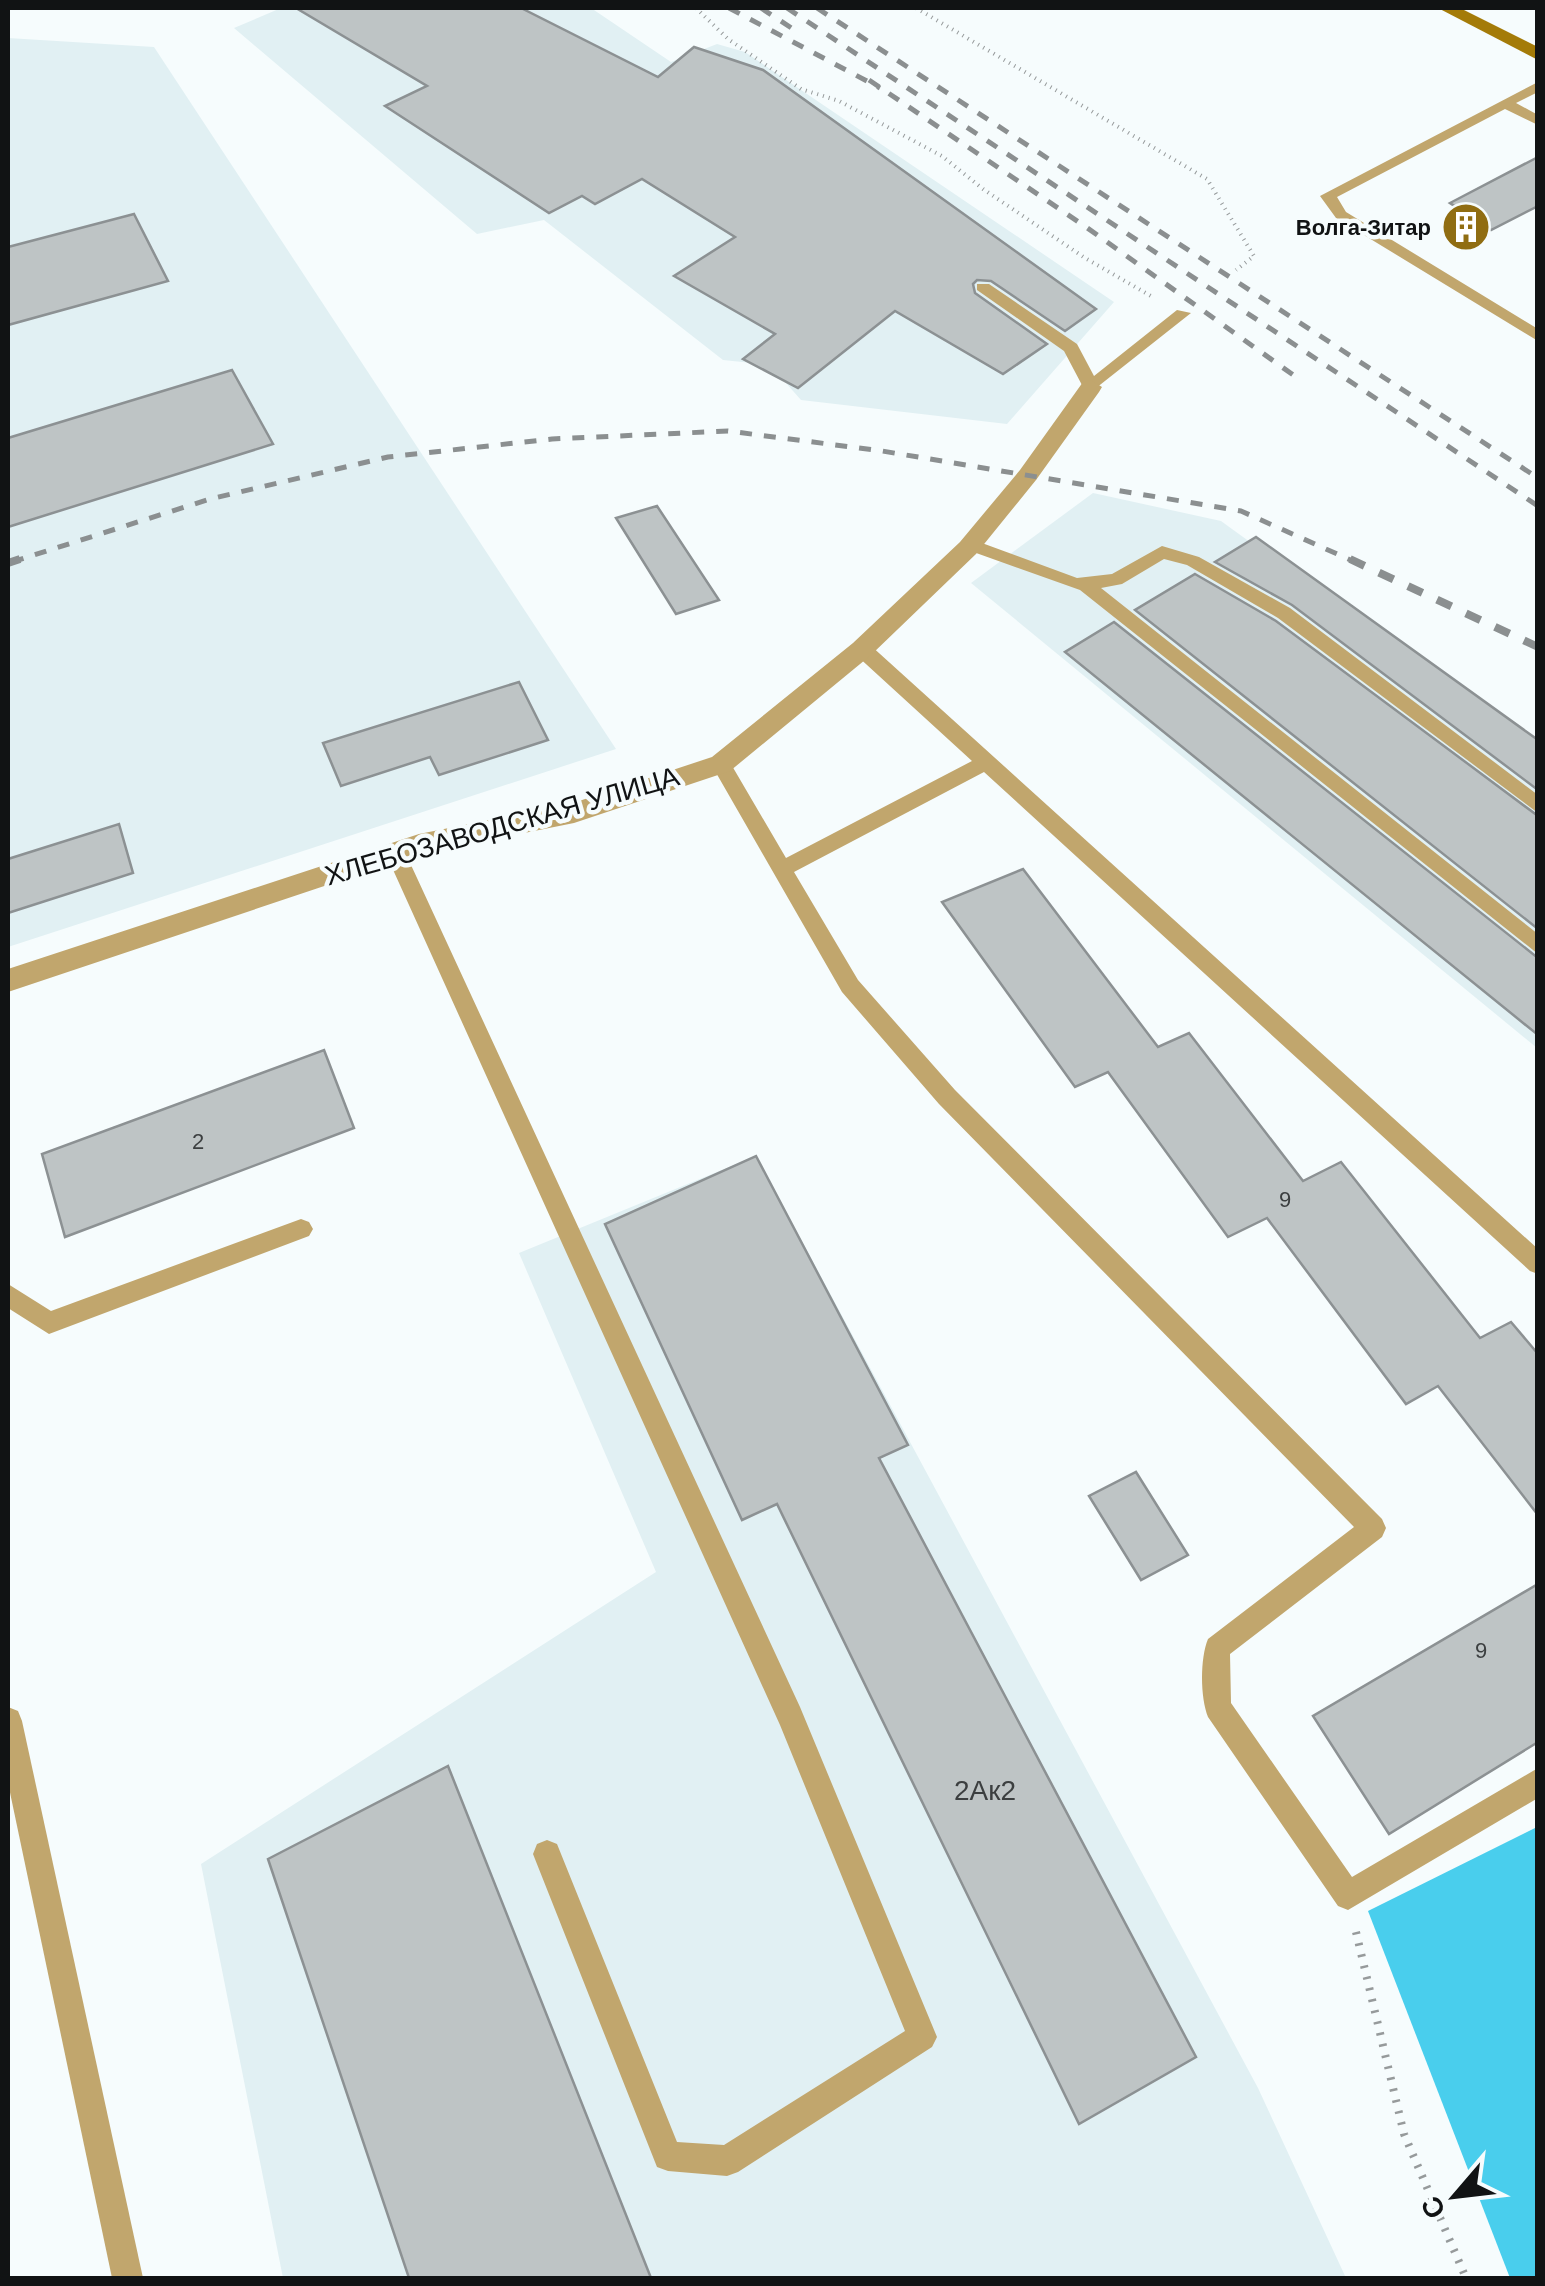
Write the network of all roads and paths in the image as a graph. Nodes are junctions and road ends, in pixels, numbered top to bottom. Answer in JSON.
{"nodes":[{"id":1,"x":696,"y":8,"type":"edge"},
{"id":2,"x":916,"y":8,"type":"edge"},
{"id":3,"x":1446,"y":8,"type":"edge"},
{"id":4,"x":1538,"y":55,"type":"edge"},
{"id":5,"x":1538,"y":86,"type":"edge"},
{"id":6,"x":1505,"y":103,"type":"junction"},
{"id":7,"x":1538,"y":120,"type":"edge"},
{"id":8,"x":1236,"y":270,"type":"dead end"},
{"id":9,"x":983,"y":287,"type":"dead end"},
{"id":10,"x":1182,"y":314,"type":"joint"},
{"id":11,"x":1538,"y":336,"type":"edge"},
{"id":12,"x":1091,"y":387,"type":"junction"},
{"id":13,"x":971,"y":545,"type":"junction"},
{"id":14,"x":1084,"y":584,"type":"junction"},
{"id":15,"x":862,"y":649,"type":"junction"},
{"id":16,"x":986,"y":762,"type":"junction"},
{"id":17,"x":721,"y":764,"type":"junction"},
{"id":18,"x":1538,"y":806,"type":"edge"},
{"id":19,"x":395,"y":852,"type":"junction"},
{"id":20,"x":782,"y":869,"type":"junction"},
{"id":21,"x":1538,"y":946,"type":"edge"},
{"id":22,"x":8,"y":981,"type":"edge"},
{"id":23,"x":301,"y":1229,"type":"dead end"},
{"id":24,"x":1538,"y":1264,"type":"edge"},
{"id":25,"x":8,"y":1295,"type":"edge"},
{"id":26,"x":8,"y":1721,"type":"edge"},
{"id":27,"x":1538,"y":1782,"type":"edge"},
{"id":28,"x":547,"y":1854,"type":"dead end"},
{"id":29,"x":1348,"y":1896,"type":"junction"},
{"id":30,"x":128,"y":2278,"type":"edge"},
{"id":31,"x":1466,"y":2278,"type":"edge"}],
"edges":[{"from":1,"to":10,"type":"path"},
{"from":2,"to":8,"type":"path"},
{"from":3,"to":4,"type":"main road"},
{"from":5,"to":6,"type":"lane"},
{"from":6,"to":7,"type":"lane"},
{"from":6,"to":11,"type":"lane"},
{"from":9,"to":12,"type":"lane"},
{"from":10,"to":12,"type":"lane"},
{"from":12,"to":13,"type":"street","name":"ХЛЕБОЗАВОДСКАЯ УЛИЦА"},
{"from":13,"to":14,"type":"lane"},
{"from":13,"to":15,"type":"street","name":"ХЛЕБОЗАВОДСКАЯ УЛИЦА"},
{"from":14,"to":18,"type":"lane"},
{"from":14,"to":21,"type":"lane"},
{"from":15,"to":16,"type":"lane"},
{"from":15,"to":17,"type":"street","name":"ХЛЕБОЗАВОДСКАЯ УЛИЦА"},
{"from":16,"to":20,"type":"lane"},
{"from":16,"to":24,"type":"lane"},
{"from":17,"to":19,"type":"street","name":"ХЛЕБОЗАВОДСКАЯ УЛИЦА"},
{"from":17,"to":20,"type":"lane"},
{"from":19,"to":22,"type":"street","name":"ХЛЕБОЗАВОДСКАЯ УЛИЦА"},
{"from":19,"to":28,"type":"lane"},
{"from":20,"to":29,"type":"lane"},
{"from":23,"to":25,"type":"lane"},
{"from":26,"to":30,"type":"lane"},
{"from":27,"to":29,"type":"lane"},
{"from":29,"to":31,"type":"path"}]}
